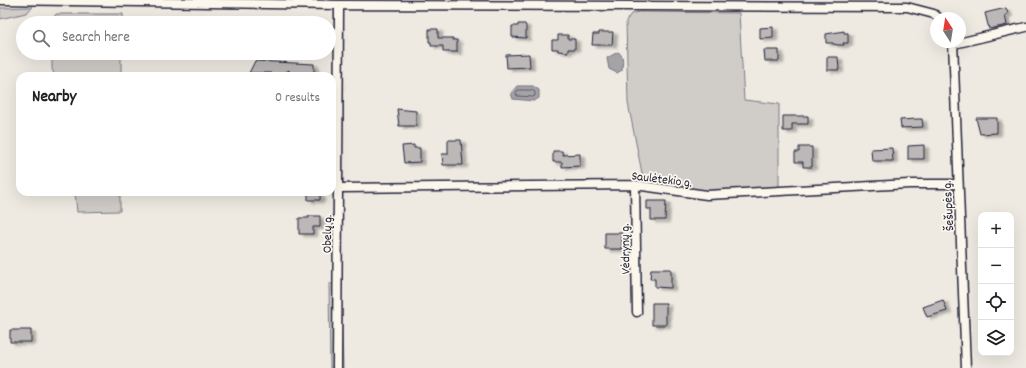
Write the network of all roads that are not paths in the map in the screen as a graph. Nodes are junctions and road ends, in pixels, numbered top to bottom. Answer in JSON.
{"nodes":[{"id":1,"x":0,"y":0,"type":"edge"},
{"id":2,"x":45,"y":1,"type":"edge"},
{"id":3,"x":290,"y":2,"type":"edge"},
{"id":4,"x":500,"y":3,"type":"edge"},
{"id":5,"x":839,"y":3,"type":"edge"},
{"id":6,"x":339,"y":5,"type":"junction"},
{"id":7,"x":930,"y":13,"type":"edge"},
{"id":8,"x":1026,"y":27,"type":"edge"},
{"id":9,"x":966,"y":40,"type":"edge"},
{"id":10,"x":954,"y":48,"type":"edge"},
{"id":11,"x":958,"y":184,"type":"junction"},
{"id":12,"x":635,"y":185,"type":"junction"},
{"id":13,"x":339,"y":188,"type":"junction"},
{"id":14,"x":637,"y":312,"type":"dead end"},
{"id":15,"x":336,"y":368,"type":"edge"},
{"id":16,"x":966,"y":368,"type":"edge"}],
"edges":[{"from":1,"to":2,"type":"street"},
{"from":2,"to":3,"type":"street"},
{"from":3,"to":6,"type":"street"},
{"from":4,"to":5,"type":"street"},
{"from":4,"to":6,"type":"street"},
{"from":5,"to":7,"type":"street"},
{"from":6,"to":13,"type":"street","name":"Obelų g."},
{"from":8,"to":9,"type":"street"},
{"from":10,"to":11,"type":"street","name":"Šešupės g."},
{"from":11,"to":12,"type":"street","name":"Saulėtekio g."},
{"from":11,"to":16,"type":"street","name":"Šešupės g."},
{"from":12,"to":13,"type":"street","name":"Saulėtekio g."},
{"from":12,"to":14,"type":"street","name":"Vėdrynų g."},
{"from":13,"to":15,"type":"street","name":"Obelų g."}]}
